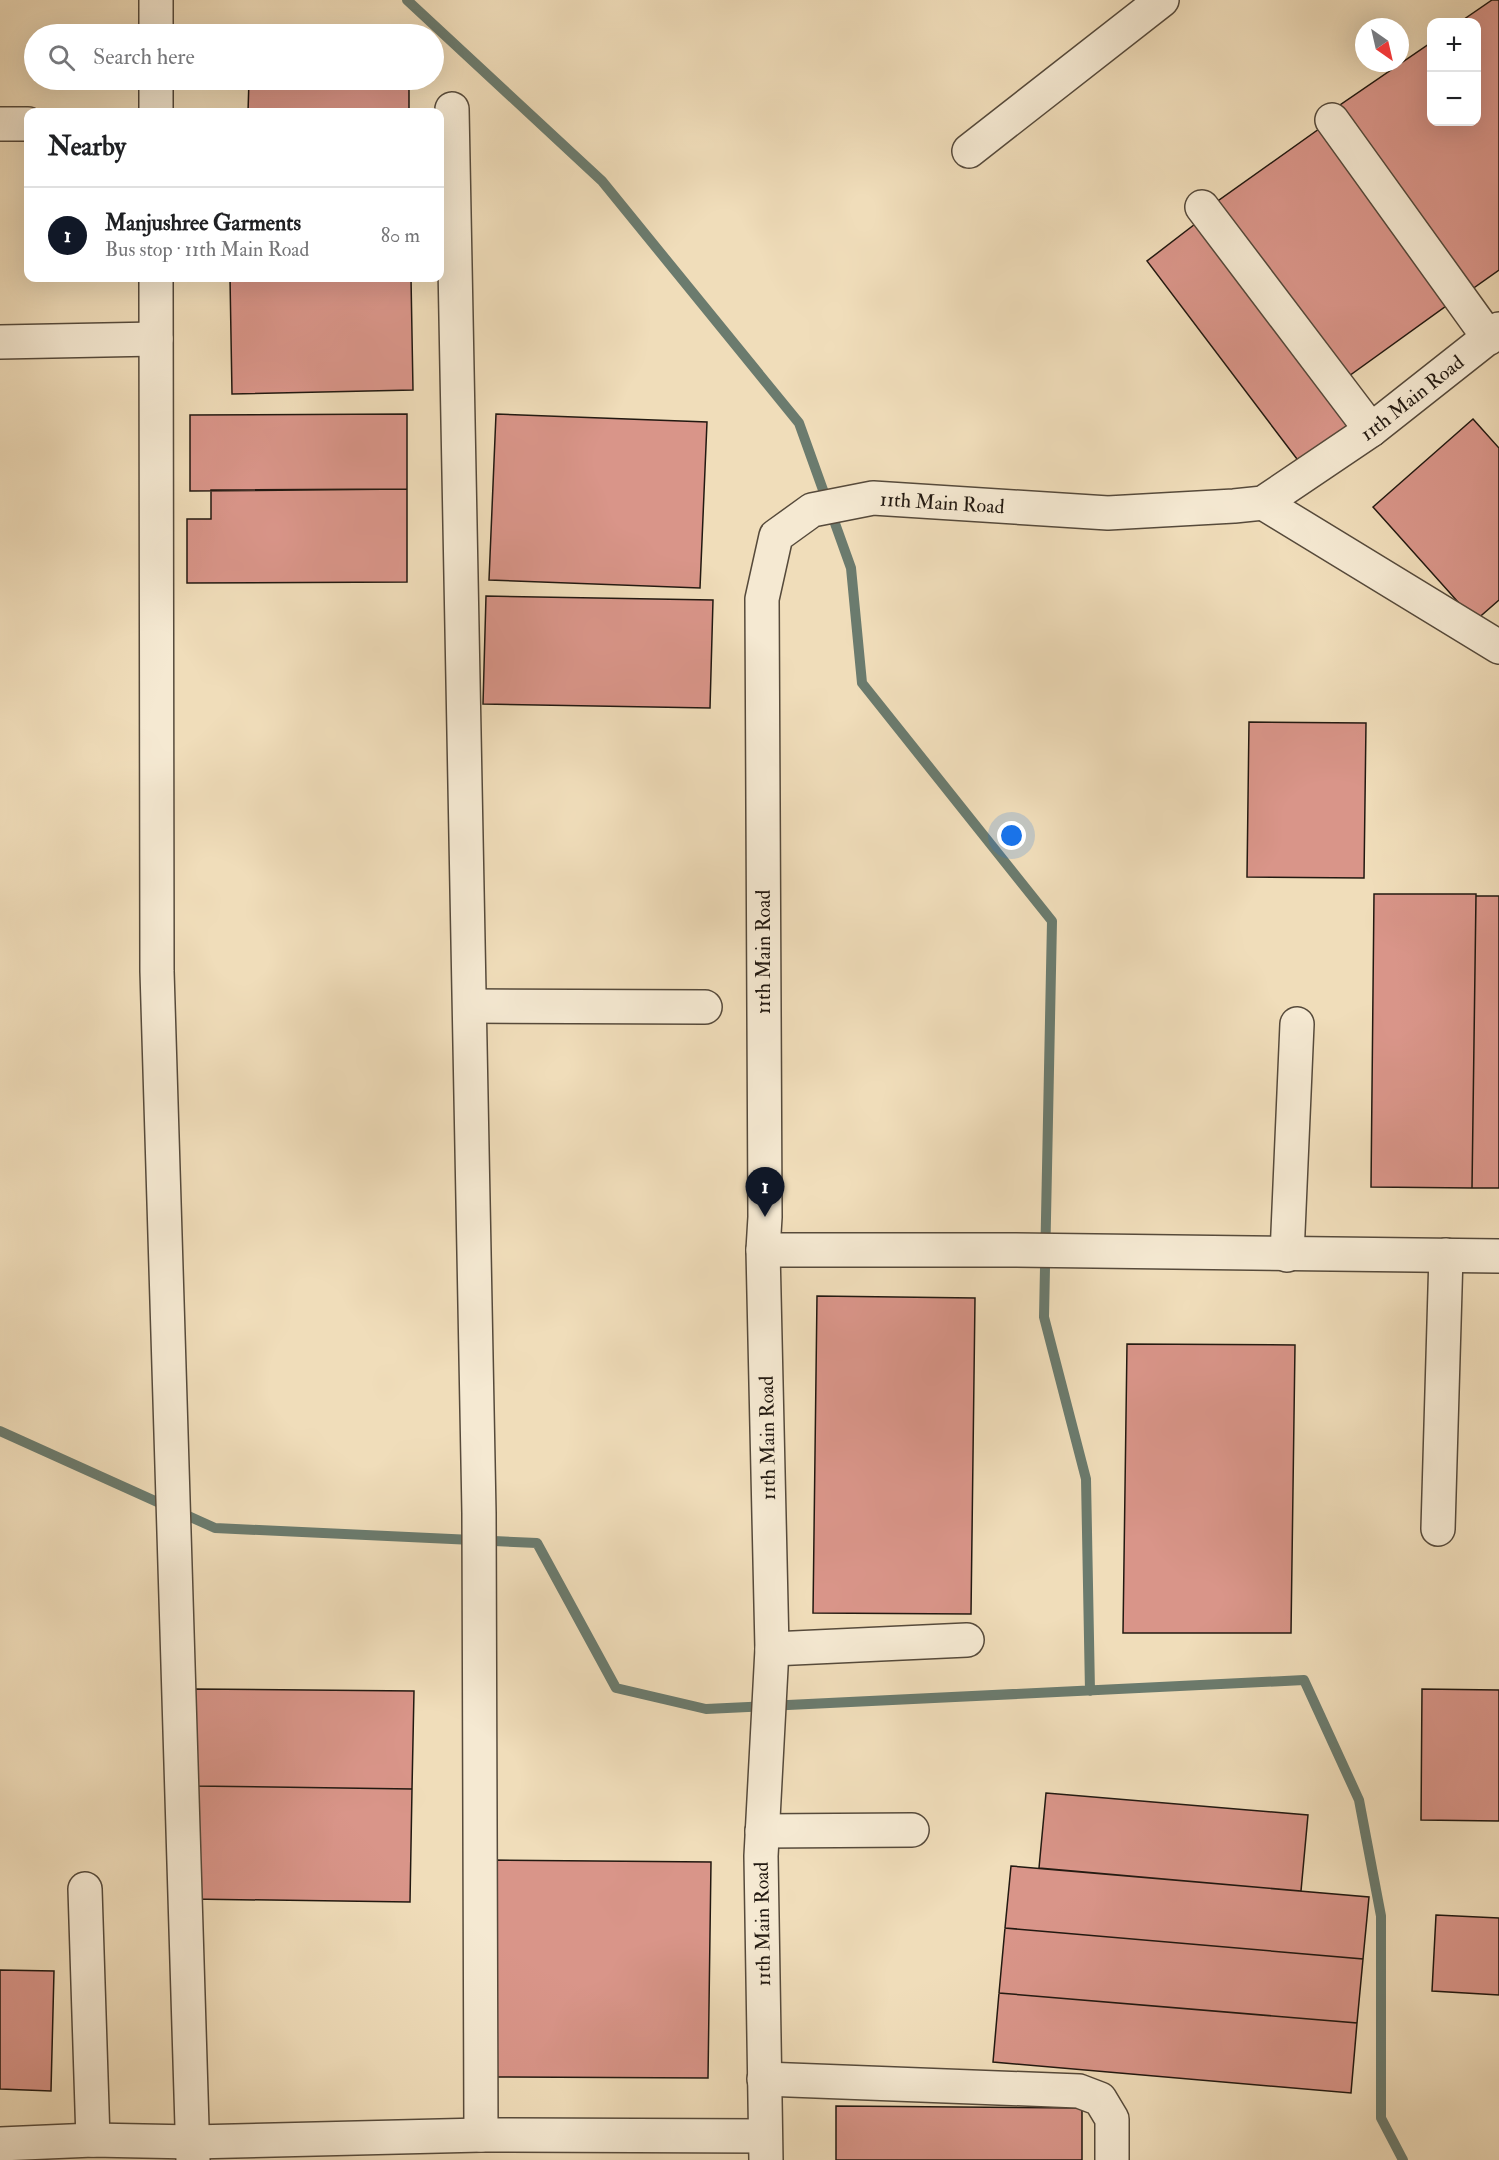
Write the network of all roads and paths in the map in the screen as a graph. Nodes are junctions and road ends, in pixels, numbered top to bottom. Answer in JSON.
{"nodes":[{"id":1,"x":156,"y":0,"type":"edge"},
{"id":2,"x":1162,"y":0,"type":"edge"},
{"id":3,"x":156,"y":24,"type":"edge"},
{"id":4,"x":156,"y":90,"type":"edge"},
{"id":5,"x":156,"y":108,"type":"edge"},
{"id":6,"x":452,"y":109,"type":"dead end"},
{"id":7,"x":1332,"y":120,"type":"dead end"},
{"id":8,"x":0,"y":124,"type":"edge"},
{"id":9,"x":24,"y":124,"type":"edge"},
{"id":10,"x":969,"y":151,"type":"dead end"},
{"id":11,"x":1202,"y":207,"type":"dead end"},
{"id":12,"x":156,"y":282,"type":"edge"},
{"id":13,"x":1494,"y":334,"type":"edge"},
{"id":14,"x":156,"y":339,"type":"junction"},
{"id":15,"x":0,"y":342,"type":"edge"},
{"id":16,"x":1371,"y":430,"type":"junction"},
{"id":17,"x":1263,"y":503,"type":"junction"},
{"id":18,"x":1499,"y":647,"type":"edge"},
{"id":19,"x":470,"y":1006,"type":"junction"},
{"id":20,"x":705,"y":1007,"type":"dead end"},
{"id":21,"x":1297,"y":1024,"type":"dead end"},
{"id":22,"x":763,"y":1250,"type":"junction"},
{"id":23,"x":1287,"y":1255,"type":"junction"},
{"id":24,"x":1446,"y":1255,"type":"junction"},
{"id":25,"x":1499,"y":1256,"type":"edge"},
{"id":26,"x":1438,"y":1529,"type":"dead end"},
{"id":27,"x":967,"y":1641,"type":"dead end"},
{"id":28,"x":772,"y":1649,"type":"junction"},
{"id":29,"x":912,"y":1830,"type":"dead end"},
{"id":30,"x":762,"y":1831,"type":"junction"},
{"id":31,"x":85,"y":1889,"type":"dead end"},
{"id":32,"x":764,"y":2079,"type":"junction"},
{"id":33,"x":481,"y":2135,"type":"junction"},
{"id":34,"x":93,"y":2140,"type":"junction"},
{"id":35,"x":0,"y":2144,"type":"edge"},
{"id":36,"x":765,"y":2148,"type":"edge"},
{"id":37,"x":193,"y":2151,"type":"edge"},
{"id":38,"x":1112,"y":2160,"type":"edge"}],
"edges":[{"from":1,"to":3,"type":"street"},
{"from":2,"to":10,"type":"street"},
{"from":4,"to":5,"type":"street"},
{"from":6,"to":19,"type":"street"},
{"from":7,"to":13,"type":"street"},
{"from":8,"to":9,"type":"street"},
{"from":11,"to":16,"type":"street"},
{"from":12,"to":14,"type":"street"},
{"from":13,"to":16,"type":"street","name":"11th Main Road"},
{"from":14,"to":15,"type":"street"},
{"from":14,"to":37,"type":"street"},
{"from":16,"to":17,"type":"street","name":"11th Main Road"},
{"from":17,"to":18,"type":"street"},
{"from":17,"to":22,"type":"street","name":"11th Main Road"},
{"from":19,"to":20,"type":"street"},
{"from":19,"to":33,"type":"street"},
{"from":21,"to":23,"type":"street"},
{"from":22,"to":23,"type":"street"},
{"from":22,"to":28,"type":"street","name":"11th Main Road"},
{"from":23,"to":24,"type":"street"},
{"from":24,"to":25,"type":"street"},
{"from":24,"to":26,"type":"street"},
{"from":27,"to":28,"type":"street"},
{"from":28,"to":30,"type":"street","name":"11th Main Road"},
{"from":29,"to":30,"type":"street"},
{"from":30,"to":32,"type":"street","name":"11th Main Road"},
{"from":31,"to":34,"type":"street"},
{"from":32,"to":36,"type":"street","name":"11th Main Road"},
{"from":32,"to":38,"type":"street"},
{"from":33,"to":36,"type":"street"},
{"from":33,"to":37,"type":"street"},
{"from":34,"to":35,"type":"street"},
{"from":34,"to":37,"type":"street"}]}
